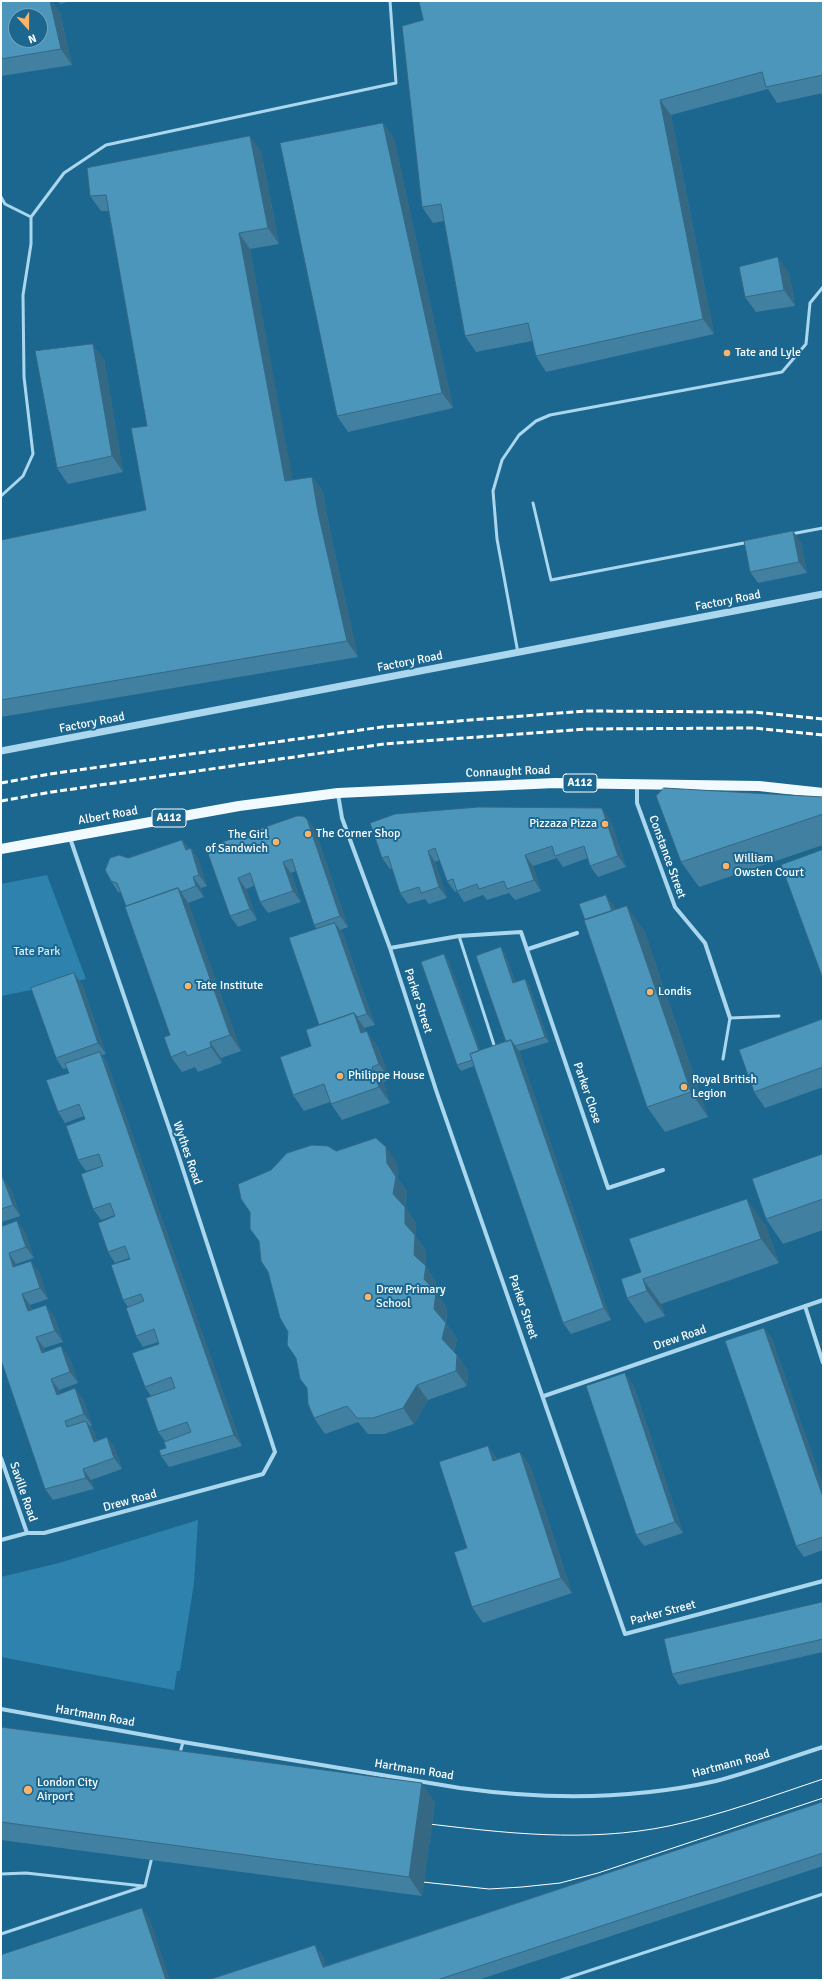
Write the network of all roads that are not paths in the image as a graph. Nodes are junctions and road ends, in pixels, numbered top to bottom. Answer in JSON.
{"nodes":[{"id":1,"x":390,"y":1,"type":"edge"},
{"id":2,"x":1,"y":197,"type":"edge"},
{"id":3,"x":32,"y":217,"type":"junction"},
{"id":4,"x":823,"y":287,"type":"edge"},
{"id":5,"x":1,"y":496,"type":"edge"},
{"id":6,"x":533,"y":502,"type":"dead end"},
{"id":7,"x":823,"y":528,"type":"edge"},
{"id":8,"x":784,"y":536,"type":"edge"},
{"id":9,"x":753,"y":541,"type":"edge"},
{"id":10,"x":823,"y":594,"type":"edge"},
{"id":11,"x":518,"y":653,"type":"junction"},
{"id":12,"x":1,"y":751,"type":"edge"},
{"id":13,"x":637,"y":784,"type":"junction"},
{"id":14,"x":823,"y":792,"type":"edge"},
{"id":15,"x":338,"y":794,"type":"junction"},
{"id":16,"x":69,"y":836,"type":"junction"},
{"id":17,"x":1,"y":849,"type":"edge"},
{"id":18,"x":577,"y":933,"type":"dead end"},
{"id":19,"x":459,"y":936,"type":"junction"},
{"id":20,"x":390,"y":948,"type":"junction"},
{"id":21,"x":528,"y":949,"type":"junction"},
{"id":22,"x":779,"y":1016,"type":"dead end"},
{"id":23,"x":730,"y":1018,"type":"junction"},
{"id":24,"x":496,"y":1049,"type":"edge"},
{"id":25,"x":723,"y":1058,"type":"dead end"},
{"id":26,"x":663,"y":1170,"type":"dead end"},
{"id":27,"x":823,"y":1300,"type":"edge"},
{"id":28,"x":805,"y":1306,"type":"junction"},
{"id":29,"x":823,"y":1363,"type":"edge"},
{"id":30,"x":544,"y":1396,"type":"junction"},
{"id":31,"x":1,"y":1458,"type":"edge"},
{"id":32,"x":262,"y":1474,"type":"joint"},
{"id":33,"x":27,"y":1533,"type":"junction"},
{"id":34,"x":1,"y":1540,"type":"edge"},
{"id":35,"x":823,"y":1582,"type":"edge"},
{"id":36,"x":1,"y":1709,"type":"edge"},
{"id":37,"x":183,"y":1742,"type":"junction"},
{"id":38,"x":823,"y":1747,"type":"edge"},
{"id":39,"x":179,"y":1755,"type":"edge"},
{"id":40,"x":154,"y":1849,"type":"edge"},
{"id":41,"x":1,"y":1874,"type":"edge"},
{"id":42,"x":145,"y":1886,"type":"junction"},
{"id":43,"x":823,"y":1894,"type":"edge"},
{"id":44,"x":1,"y":1934,"type":"edge"},
{"id":45,"x":561,"y":1980,"type":"edge"}],
"edges":[{"from":1,"to":3,"type":"lane"},
{"from":2,"to":3,"type":"lane"},
{"from":3,"to":5,"type":"lane"},
{"from":4,"to":11,"type":"lane"},
{"from":6,"to":9,"type":"lane"},
{"from":7,"to":8,"type":"lane"},
{"from":10,"to":11,"type":"street","name":"Factory Road"},
{"from":11,"to":12,"type":"street","name":"Factory Road"},
{"from":13,"to":14,"type":"main road","name":"Connaught Road","number":"A112"},
{"from":13,"to":15,"type":"main road","name":"Connaught Road","number":"A112"},
{"from":13,"to":23,"type":"street","name":"Constance Street"},
{"from":15,"to":16,"type":"main road","name":"Albert Road","number":"A112"},
{"from":15,"to":20,"type":"street","name":"Parker Street"},
{"from":16,"to":17,"type":"main road","name":"Albert Road","number":"A112"},
{"from":16,"to":32,"type":"street","name":"Wythes Road"},
{"from":18,"to":21,"type":"street"},
{"from":19,"to":20,"type":"street","name":"Parker Close"},
{"from":19,"to":21,"type":"street","name":"Parker Close"},
{"from":19,"to":24,"type":"lane"},
{"from":20,"to":30,"type":"street","name":"Parker Street"},
{"from":21,"to":26,"type":"street","name":"Parker Close"},
{"from":22,"to":23,"type":"lane"},
{"from":23,"to":25,"type":"lane"},
{"from":27,"to":28,"type":"street","name":"Drew Road"},
{"from":28,"to":29,"type":"street"},
{"from":28,"to":30,"type":"street","name":"Drew Road"},
{"from":30,"to":35,"type":"street","name":"Parker Street"},
{"from":31,"to":33,"type":"street","name":"Saville Road"},
{"from":32,"to":33,"type":"street","name":"Drew Road"},
{"from":33,"to":34,"type":"street","name":"Drew Road"},
{"from":36,"to":37,"type":"street","name":"Hartmann Road"},
{"from":37,"to":38,"type":"street","name":"Hartmann Road"},
{"from":37,"to":39,"type":"lane"},
{"from":40,"to":42,"type":"lane"},
{"from":41,"to":42,"type":"lane"},
{"from":42,"to":44,"type":"lane"},
{"from":43,"to":45,"type":"lane"}]}
